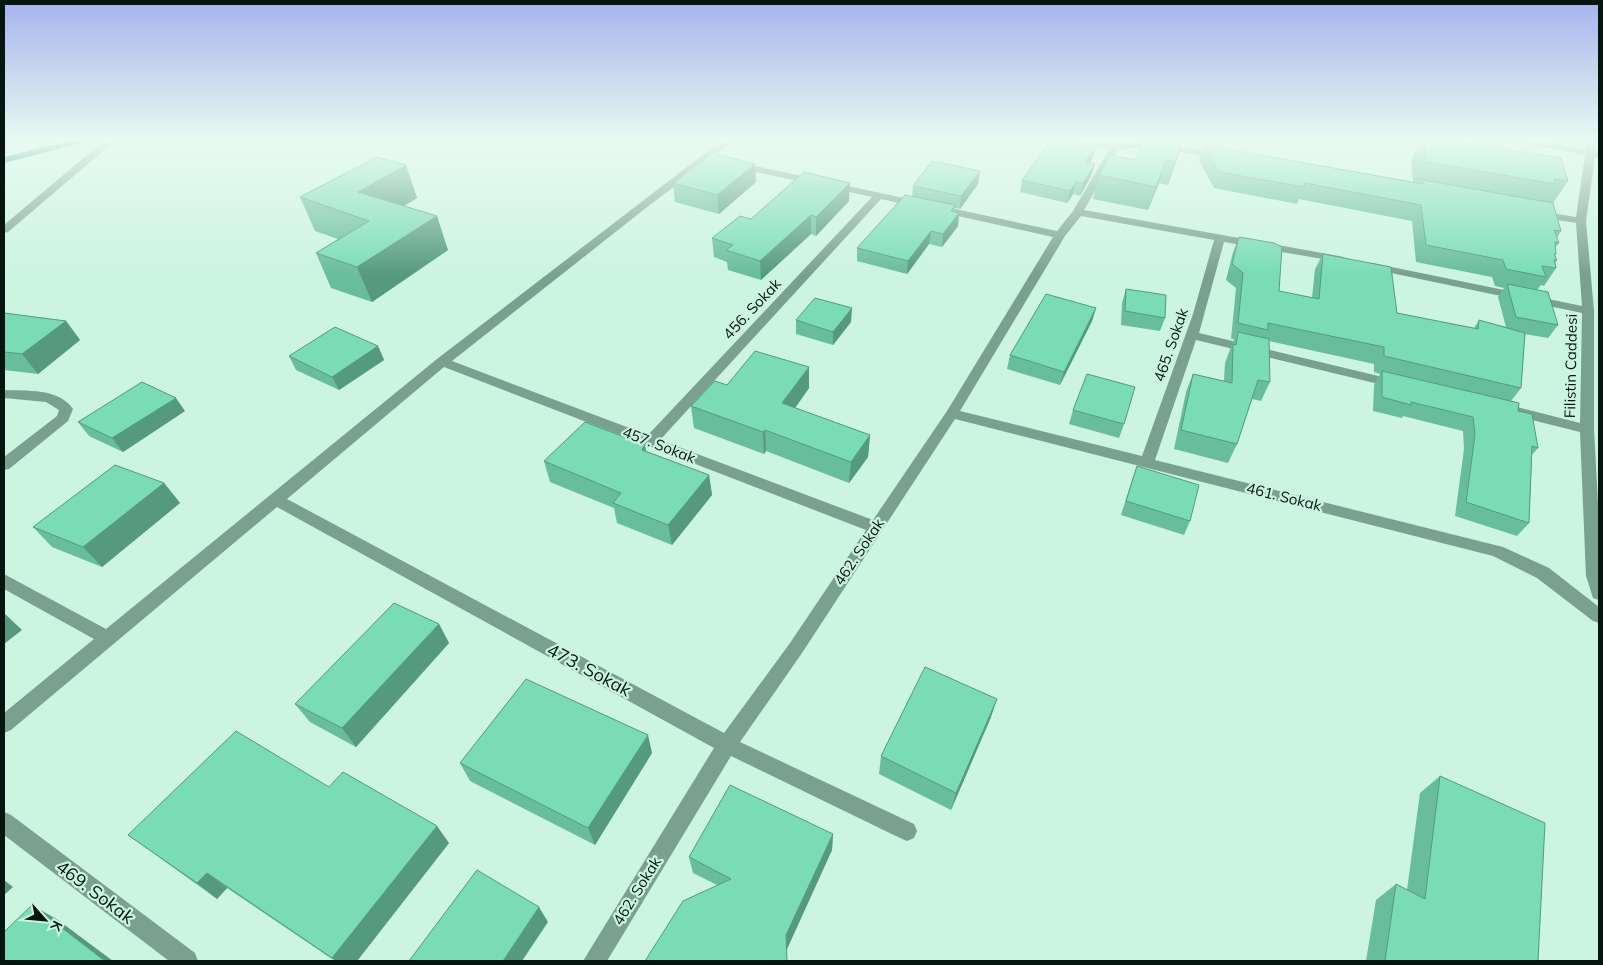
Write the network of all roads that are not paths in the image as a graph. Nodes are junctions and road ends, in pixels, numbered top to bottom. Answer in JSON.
{"nodes":[{"id":1,"x":57,"y":185,"type":"edge"},
{"id":2,"x":676,"y":185,"type":"edge"},
{"id":3,"x":824,"y":185,"type":"edge"},
{"id":4,"x":1093,"y":185,"type":"edge"},
{"id":5,"x":1587,"y":185,"type":"edge"},
{"id":6,"x":878,"y":197,"type":"junction"},
{"id":7,"x":1525,"y":211,"type":"edge"},
{"id":8,"x":1078,"y":212,"type":"junction"},
{"id":9,"x":1581,"y":221,"type":"junction"},
{"id":10,"x":4,"y":230,"type":"edge"},
{"id":11,"x":1060,"y":235,"type":"junction"},
{"id":12,"x":1220,"y":237,"type":"junction"},
{"id":13,"x":1588,"y":311,"type":"junction"},
{"id":14,"x":1191,"y":335,"type":"junction"},
{"id":15,"x":442,"y":362,"type":"junction"},
{"id":16,"x":1403,"y":385,"type":"edge"},
{"id":17,"x":4,"y":394,"type":"edge"},
{"id":18,"x":1500,"y":408,"type":"edge"},
{"id":19,"x":952,"y":414,"type":"junction"},
{"id":20,"x":1587,"y":429,"type":"junction"},
{"id":21,"x":650,"y":442,"type":"junction"},
{"id":22,"x":1147,"y":462,"type":"junction"},
{"id":23,"x":4,"y":465,"type":"edge"},
{"id":24,"x":275,"y":500,"type":"junction"},
{"id":25,"x":876,"y":527,"type":"junction"},
{"id":26,"x":4,"y":581,"type":"edge"},
{"id":27,"x":1599,"y":593,"type":"edge"},
{"id":28,"x":1599,"y":616,"type":"edge"},
{"id":29,"x":108,"y":638,"type":"junction"},
{"id":30,"x":4,"y":724,"type":"edge"},
{"id":31,"x":727,"y":744,"type":"junction"},
{"id":32,"x":4,"y":822,"type":"edge"},
{"id":33,"x":907,"y":831,"type":"dead end"},
{"id":34,"x":187,"y":961,"type":"edge"},
{"id":35,"x":594,"y":961,"type":"edge"}],
"edges":[{"from":1,"to":10,"type":"street"},
{"from":2,"to":15,"type":"street"},
{"from":3,"to":6,"type":"street"},
{"from":4,"to":8,"type":"street","name":"462. Sokak"},
{"from":5,"to":9,"type":"street","name":"Filistin Caddesi"},
{"from":6,"to":11,"type":"street"},
{"from":6,"to":21,"type":"street","name":"456. Sokak"},
{"from":7,"to":9,"type":"street"},
{"from":8,"to":11,"type":"street","name":"462. Sokak"},
{"from":8,"to":12,"type":"street"},
{"from":9,"to":13,"type":"street","name":"Filistin Caddesi"},
{"from":11,"to":19,"type":"street","name":"462. Sokak"},
{"from":12,"to":13,"type":"street"},
{"from":12,"to":14,"type":"street","name":"465. Sokak"},
{"from":13,"to":20,"type":"street","name":"Filistin Caddesi"},
{"from":14,"to":16,"type":"street"},
{"from":14,"to":22,"type":"street","name":"465. Sokak"},
{"from":15,"to":21,"type":"street","name":"457. Sokak"},
{"from":15,"to":24,"type":"street"},
{"from":17,"to":23,"type":"street"},
{"from":18,"to":20,"type":"street"},
{"from":19,"to":22,"type":"street","name":"461. Sokak"},
{"from":19,"to":25,"type":"street","name":"462. Sokak"},
{"from":20,"to":27,"type":"street","name":"Filistin Caddesi"},
{"from":21,"to":25,"type":"street","name":"457. Sokak"},
{"from":22,"to":28,"type":"street","name":"461. Sokak"},
{"from":24,"to":29,"type":"street"},
{"from":24,"to":31,"type":"street","name":"473. Sokak"},
{"from":25,"to":31,"type":"street","name":"462. Sokak"},
{"from":26,"to":29,"type":"street"},
{"from":29,"to":30,"type":"street"},
{"from":31,"to":33,"type":"street","name":"473. Sokak"},
{"from":31,"to":35,"type":"street","name":"462. Sokak"},
{"from":32,"to":34,"type":"street","name":"469. Sokak"}]}
